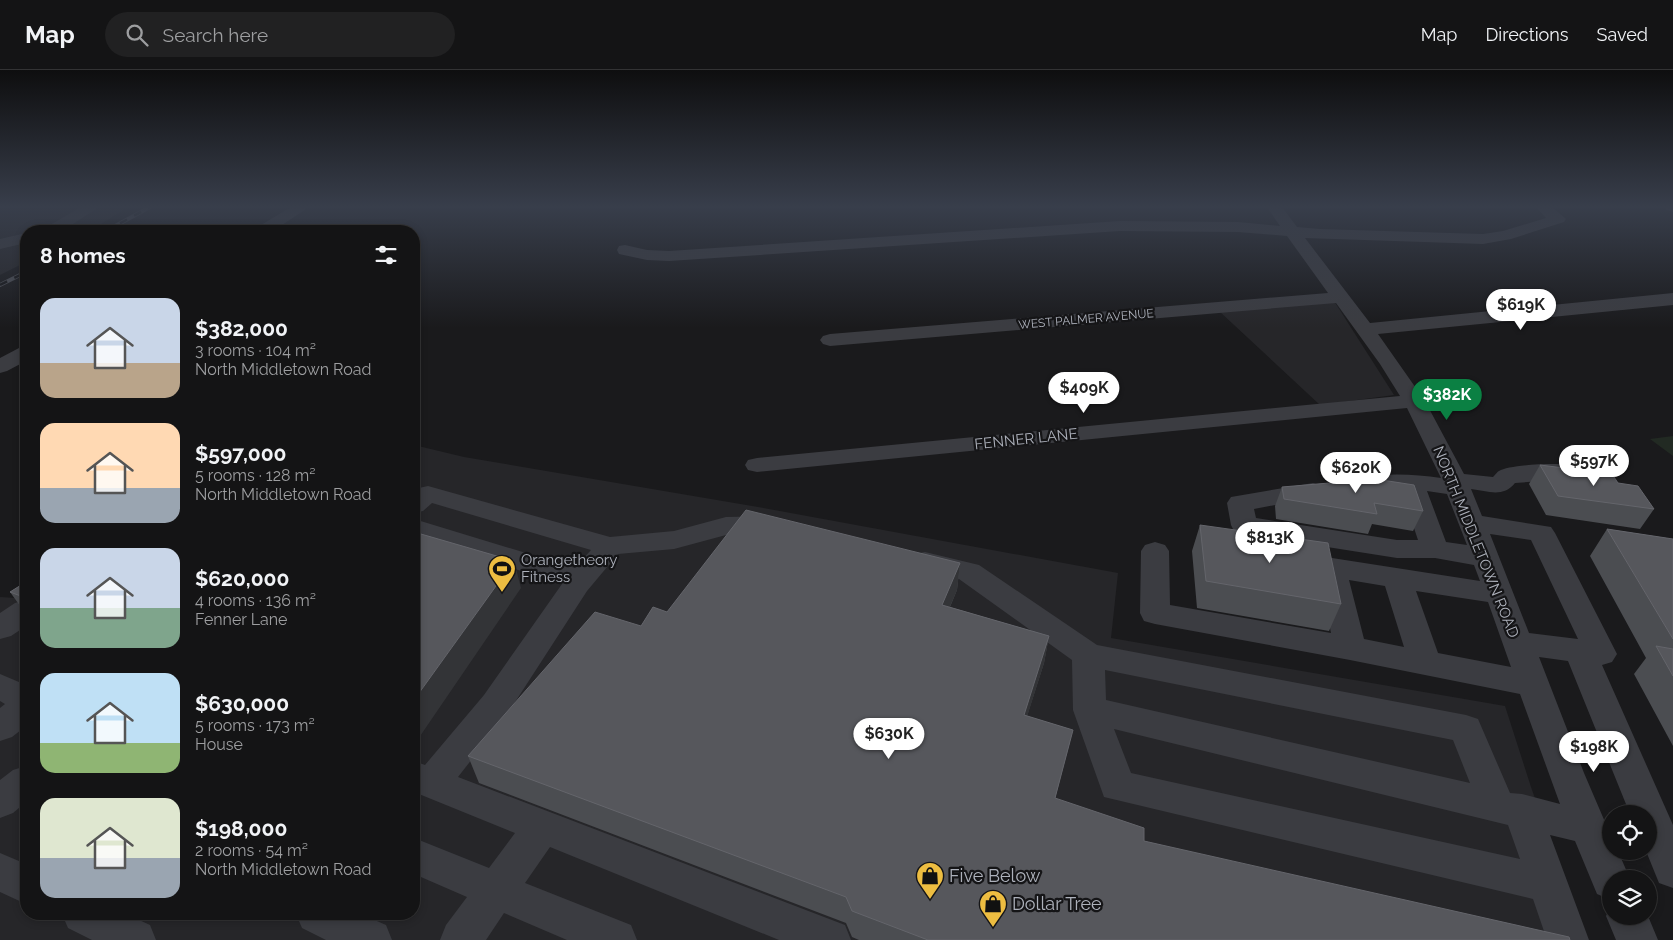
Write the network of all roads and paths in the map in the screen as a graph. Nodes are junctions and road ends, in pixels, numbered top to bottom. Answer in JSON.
{"nodes":[{"id":1,"x":798,"y":248,"type":"edge"},
{"id":2,"x":1306,"y":248,"type":"edge"},
{"id":3,"x":625,"y":250,"type":"dead end"},
{"id":4,"x":1342,"y":297,"type":"junction"},
{"id":5,"x":1673,"y":299,"type":"edge"},
{"id":6,"x":1366,"y":329,"type":"junction"},
{"id":7,"x":830,"y":340,"type":"dead end"},
{"id":8,"x":20,"y":355,"type":"edge"},
{"id":9,"x":0,"y":366,"type":"edge"},
{"id":10,"x":1414,"y":401,"type":"junction"},
{"id":11,"x":757,"y":465,"type":"dead end"},
{"id":12,"x":1581,"y":472,"type":"edge"},
{"id":13,"x":1411,"y":481,"type":"junction"},
{"id":14,"x":1456,"y":484,"type":"junction"},
{"id":15,"x":420,"y":492,"type":"edge"},
{"id":16,"x":1472,"y":523,"type":"junction"},
{"id":17,"x":420,"y":530,"type":"edge"},
{"id":18,"x":800,"y":531,"type":"edge"},
{"id":19,"x":610,"y":546,"type":"junction"},
{"id":20,"x":1435,"y":549,"type":"junction"},
{"id":21,"x":1155,"y":551,"type":"dead end"},
{"id":22,"x":894,"y":554,"type":"edge"},
{"id":23,"x":1486,"y":558,"type":"junction"},
{"id":24,"x":1397,"y":578,"type":"junction"},
{"id":25,"x":580,"y":580,"type":"junction"},
{"id":26,"x":1500,"y":594,"type":"junction"},
{"id":27,"x":1518,"y":643,"type":"junction"},
{"id":28,"x":1350,"y":648,"type":"junction"},
{"id":29,"x":1580,"y":651,"type":"junction"},
{"id":30,"x":1088,"y":655,"type":"junction"},
{"id":31,"x":1425,"y":663,"type":"junction"},
{"id":32,"x":1533,"y":684,"type":"junction"},
{"id":33,"x":0,"y":687,"type":"edge"},
{"id":34,"x":20,"y":696,"type":"edge"},
{"id":35,"x":1090,"y":710,"type":"junction"},
{"id":36,"x":20,"y":712,"type":"edge"},
{"id":37,"x":0,"y":727,"type":"edge"},
{"id":38,"x":423,"y":780,"type":"edge"},
{"id":39,"x":20,"y":786,"type":"edge"},
{"id":40,"x":0,"y":802,"type":"edge"},
{"id":41,"x":1509,"y":808,"type":"junction"},
{"id":42,"x":542,"y":827,"type":"junction"},
{"id":43,"x":1587,"y":827,"type":"junction"},
{"id":44,"x":420,"y":858,"type":"edge"},
{"id":45,"x":1606,"y":870,"type":"edge"},
{"id":46,"x":1673,"y":870,"type":"edge"},
{"id":47,"x":0,"y":871,"type":"edge"},
{"id":48,"x":20,"y":882,"type":"edge"},
{"id":49,"x":1548,"y":884,"type":"junction"},
{"id":50,"x":497,"y":889,"type":"junction"},
{"id":51,"x":95,"y":920,"type":"edge"},
{"id":52,"x":329,"y":920,"type":"edge"},
{"id":53,"x":1631,"y":925,"type":"edge"},
{"id":54,"x":135,"y":940,"type":"edge"},
{"id":55,"x":371,"y":940,"type":"edge"},
{"id":56,"x":461,"y":940,"type":"edge"},
{"id":57,"x":616,"y":940,"type":"edge"},
{"id":58,"x":830,"y":940,"type":"edge"},
{"id":59,"x":1568,"y":940,"type":"edge"},
{"id":60,"x":1637,"y":940,"type":"edge"}],
"edges":[{"from":1,"to":3,"type":"street"},
{"from":2,"to":4,"type":"street","name":"NORTH MIDDLETOWN ROAD"},
{"from":4,"to":6,"type":"street","name":"NORTH MIDDLETOWN ROAD"},
{"from":4,"to":7,"type":"street","name":"WEST PALMER AVENUE"},
{"from":5,"to":6,"type":"street"},
{"from":6,"to":10,"type":"street","name":"NORTH MIDDLETOWN ROAD"},
{"from":8,"to":9,"type":"street"},
{"from":10,"to":11,"type":"street","name":"FENNER LANE"},
{"from":10,"to":14,"type":"street","name":"NORTH MIDDLETOWN ROAD"},
{"from":12,"to":14,"type":"street"},
{"from":13,"to":14,"type":"street"},
{"from":13,"to":20,"type":"street"},
{"from":13,"to":20,"type":"street"},
{"from":14,"to":16,"type":"street","name":"NORTH MIDDLETOWN ROAD"},
{"from":15,"to":19,"type":"street"},
{"from":16,"to":23,"type":"street","name":"NORTH MIDDLETOWN ROAD"},
{"from":16,"to":29,"type":"street"},
{"from":17,"to":25,"type":"street"},
{"from":18,"to":19,"type":"street"},
{"from":19,"to":25,"type":"street"},
{"from":20,"to":23,"type":"street"},
{"from":21,"to":28,"type":"street"},
{"from":22,"to":30,"type":"street"},
{"from":23,"to":26,"type":"street","name":"NORTH MIDDLETOWN ROAD"},
{"from":24,"to":26,"type":"street"},
{"from":24,"to":28,"type":"street"},
{"from":24,"to":31,"type":"street"},
{"from":25,"to":38,"type":"street"},
{"from":26,"to":27,"type":"street","name":"NORTH MIDDLETOWN ROAD"},
{"from":27,"to":29,"type":"street"},
{"from":27,"to":32,"type":"street","name":"NORTH MIDDLETOWN ROAD"},
{"from":28,"to":31,"type":"street"},
{"from":29,"to":46,"type":"street"},
{"from":30,"to":35,"type":"street"},
{"from":30,"to":41,"type":"street"},
{"from":31,"to":32,"type":"street"},
{"from":32,"to":43,"type":"street","name":"NORTH MIDDLETOWN ROAD"},
{"from":33,"to":34,"type":"street"},
{"from":35,"to":41,"type":"street"},
{"from":35,"to":49,"type":"street"},
{"from":36,"to":37,"type":"street"},
{"from":38,"to":42,"type":"street"},
{"from":39,"to":40,"type":"street"},
{"from":41,"to":43,"type":"street"},
{"from":41,"to":49,"type":"street"},
{"from":42,"to":50,"type":"street"},
{"from":42,"to":58,"type":"street"},
{"from":43,"to":45,"type":"street","name":"NORTH MIDDLETOWN ROAD"},
{"from":44,"to":50,"type":"street"},
{"from":47,"to":48,"type":"street"},
{"from":49,"to":59,"type":"street"},
{"from":50,"to":56,"type":"street"},
{"from":50,"to":57,"type":"street"},
{"from":51,"to":54,"type":"street"},
{"from":52,"to":55,"type":"street"},
{"from":53,"to":60,"type":"street"}]}
